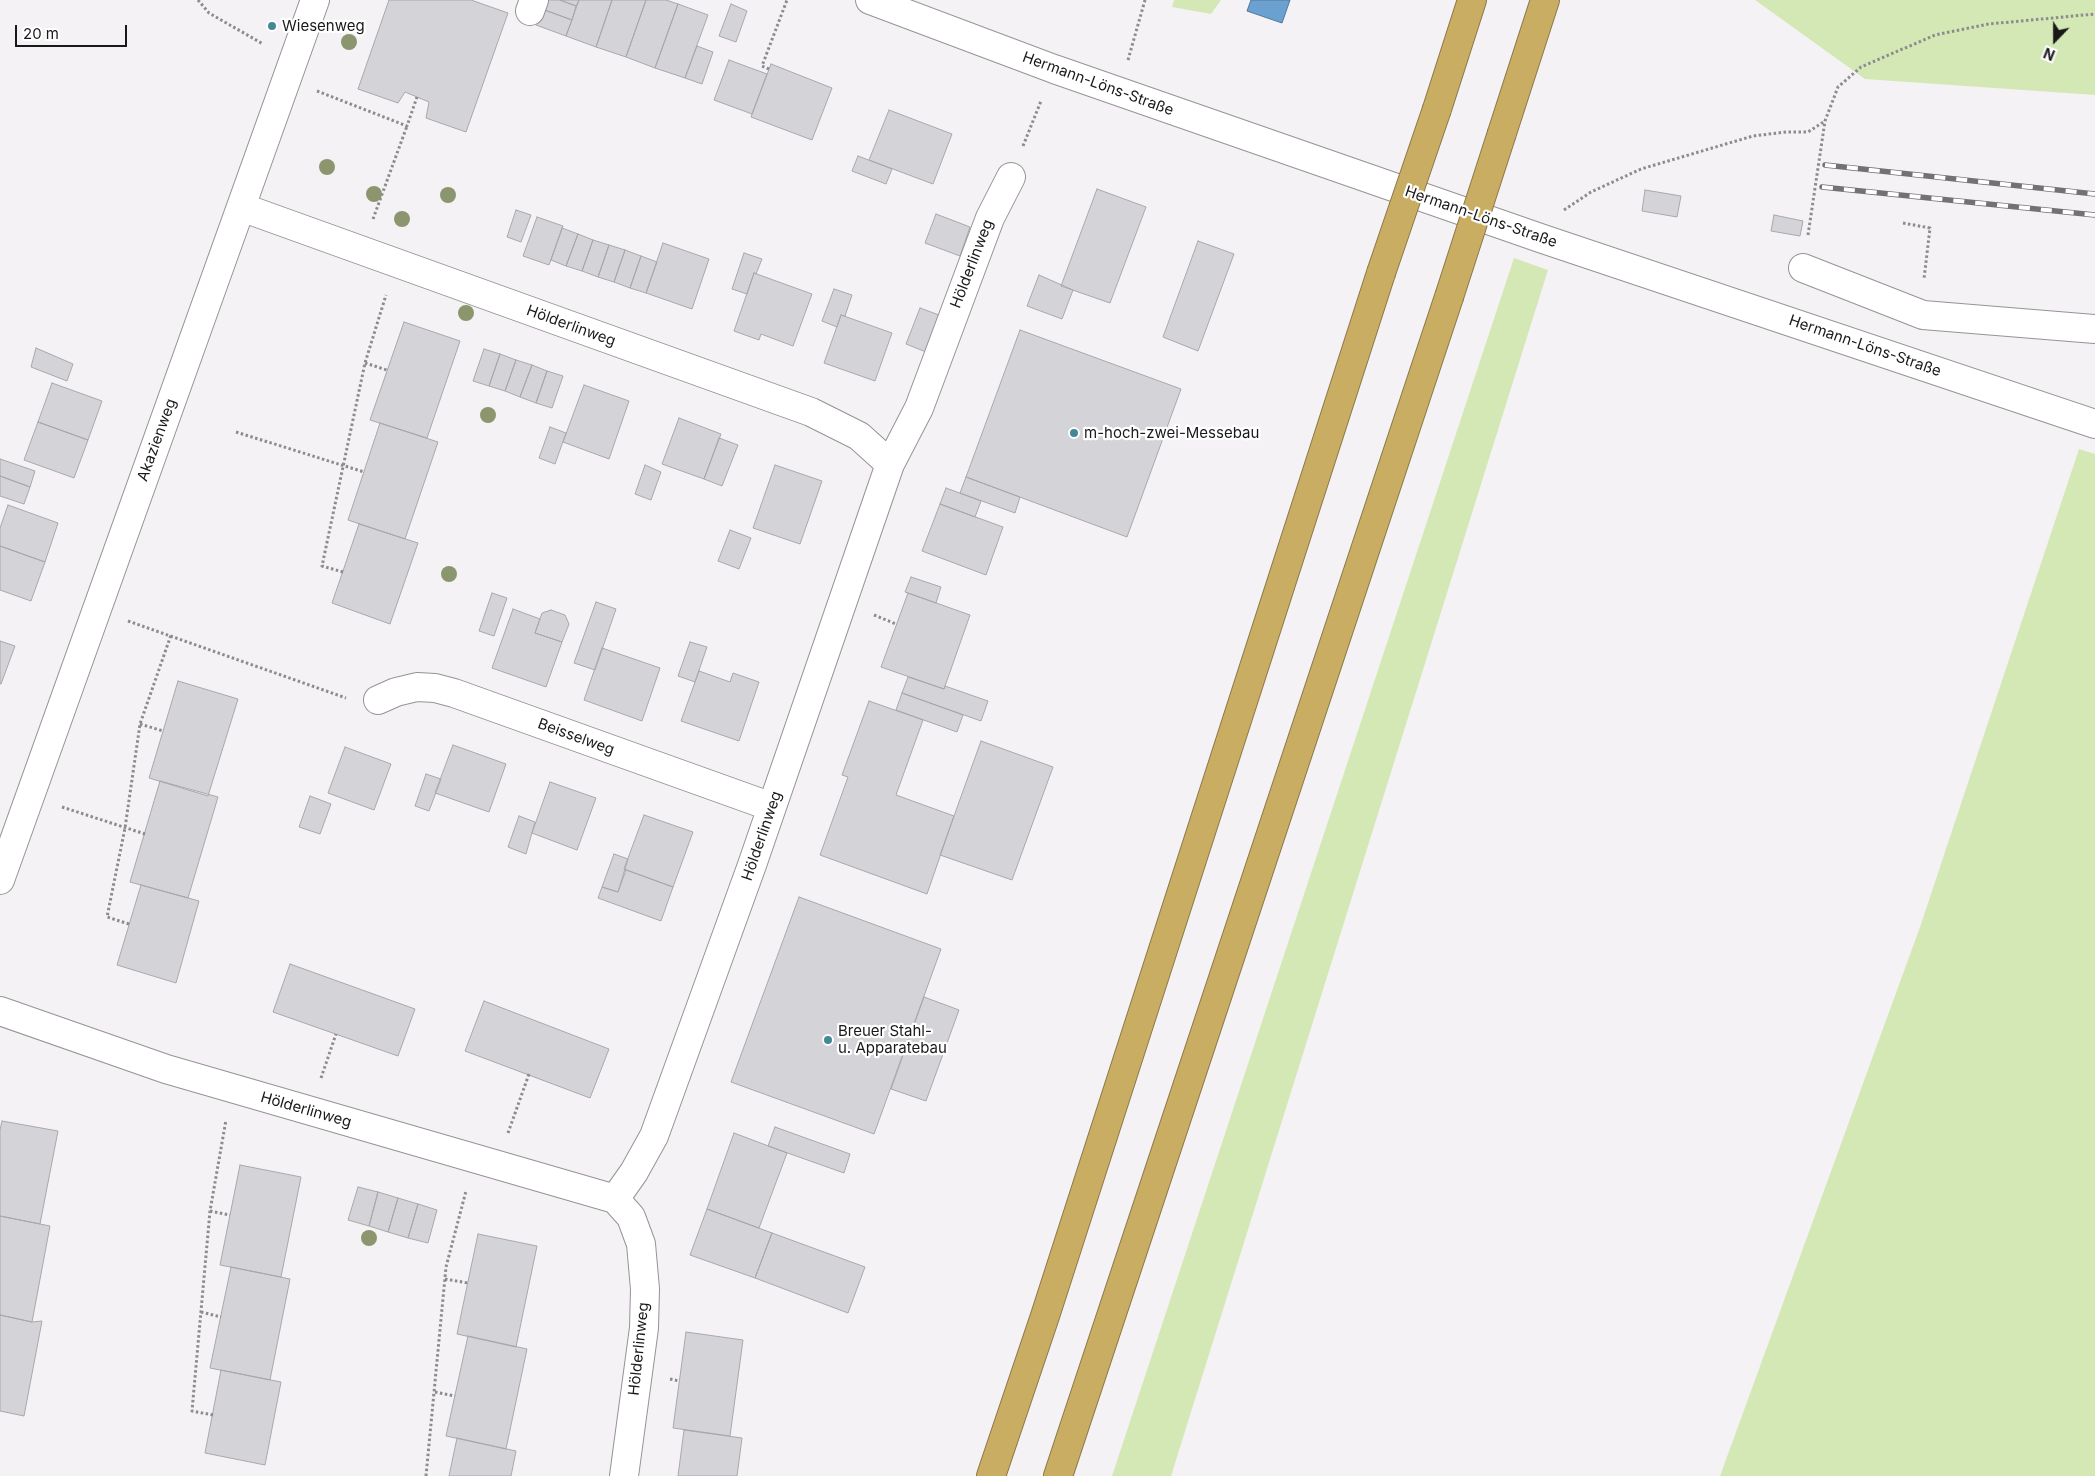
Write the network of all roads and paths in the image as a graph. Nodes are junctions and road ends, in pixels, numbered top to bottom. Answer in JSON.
{"nodes":[{"id":1,"x":198,"y":0,"type":"edge"},
{"id":2,"x":315,"y":0,"type":"edge"},
{"id":3,"x":787,"y":0,"type":"edge"},
{"id":4,"x":870,"y":0,"type":"edge"},
{"id":5,"x":1145,"y":0,"type":"edge"},
{"id":6,"x":1472,"y":0,"type":"edge"},
{"id":7,"x":1545,"y":0,"type":"edge"},
{"id":8,"x":2095,"y":14,"type":"edge"},
{"id":9,"x":290,"y":69,"type":"junction"},
{"id":10,"x":769,"y":69,"type":"dead end"},
{"id":11,"x":1118,"y":92,"type":"junction"},
{"id":12,"x":417,"y":97,"type":"dead end"},
{"id":13,"x":1042,"y":97,"type":"dead end"},
{"id":14,"x":1825,"y":121,"type":"junction"},
{"id":15,"x":1032,"y":125,"type":"dead end"},
{"id":16,"x":407,"y":126,"type":"junction"},
{"id":17,"x":1011,"y":176,"type":"dead end"},
{"id":18,"x":241,"y":207,"type":"junction"},
{"id":19,"x":1903,"y":223,"type":"dead end"},
{"id":20,"x":1543,"y":239,"type":"junction"},
{"id":21,"x":361,"y":250,"type":"junction"},
{"id":22,"x":396,"y":263,"type":"junction"},
{"id":23,"x":1803,"y":268,"type":"joint"},
{"id":24,"x":1924,"y":281,"type":"dead end"},
{"id":25,"x":2095,"y":329,"type":"edge"},
{"id":26,"x":365,"y":363,"type":"junction"},
{"id":27,"x":387,"y":370,"type":"dead end"},
{"id":28,"x":2095,"y":424,"type":"edge"},
{"id":29,"x":236,"y":432,"type":"dead end"},
{"id":30,"x":890,"y":464,"type":"junction"},
{"id":31,"x":344,"y":466,"type":"junction"},
{"id":32,"x":364,"y":472,"type":"dead end"},
{"id":33,"x":343,"y":572,"type":"dead end"},
{"id":34,"x":97,"y":610,"type":"junction"},
{"id":35,"x":170,"y":635,"type":"junction"},
{"id":36,"x":378,"y":700,"type":"joint"},
{"id":37,"x":140,"y":724,"type":"junction"},
{"id":38,"x":163,"y":731,"type":"dead end"},
{"id":39,"x":30,"y":796,"type":"junction"},
{"id":40,"x":772,"y":807,"type":"junction"},
{"id":41,"x":124,"y":828,"type":"junction"},
{"id":42,"x":145,"y":834,"type":"dead end"},
{"id":43,"x":0,"y":880,"type":"edge"},
{"id":44,"x":129,"y":924,"type":"dead end"},
{"id":45,"x":0,"y":1011,"type":"edge"},
{"id":46,"x":336,"y":1034,"type":"dead end"},
{"id":47,"x":529,"y":1074,"type":"dead end"},
{"id":48,"x":232,"y":1088,"type":"junction"},
{"id":49,"x":309,"y":1111,"type":"junction"},
{"id":50,"x":486,"y":1162,"type":"junction"},
{"id":51,"x":615,"y":1199,"type":"junction"},
{"id":52,"x":210,"y":1211,"type":"junction"},
{"id":53,"x":230,"y":1215,"type":"dead end"},
{"id":54,"x":445,"y":1278,"type":"junction"},
{"id":55,"x":468,"y":1283,"type":"dead end"},
{"id":56,"x":201,"y":1312,"type":"junction"},
{"id":57,"x":221,"y":1316,"type":"dead end"},
{"id":58,"x":435,"y":1392,"type":"junction"},
{"id":59,"x":455,"y":1396,"type":"dead end"},
{"id":60,"x":212,"y":1415,"type":"dead end"},
{"id":61,"x":426,"y":1476,"type":"edge"},
{"id":62,"x":624,"y":1476,"type":"edge"},
{"id":63,"x":991,"y":1476,"type":"edge"},
{"id":64,"x":1058,"y":1476,"type":"edge"}],
"edges":[{"from":1,"to":9,"type":"path"},
{"from":2,"to":9,"type":"street","name":"Akazienweg"},
{"from":3,"to":10,"type":"path"},
{"from":4,"to":11,"type":"street","name":"Hermann-Löns-Straße"},
{"from":5,"to":11,"type":"path"},
{"from":6,"to":63,"type":"highway","bridge":true},
{"from":7,"to":64,"type":"highway","bridge":true},
{"from":8,"to":14,"type":"path"},
{"from":9,"to":16,"type":"path"},
{"from":9,"to":18,"type":"street","name":"Akazienweg"},
{"from":11,"to":20,"type":"street","name":"Hermann-Löns-Straße"},
{"from":12,"to":16,"type":"path"},
{"from":13,"to":15,"type":"path"},
{"from":14,"to":20,"type":"path"},
{"from":14,"to":23,"type":"path"},
{"from":16,"to":21,"type":"path"},
{"from":17,"to":30,"type":"street","name":"Hölderlinweg"},
{"from":18,"to":21,"type":"street","name":"Hölderlinweg"},
{"from":18,"to":34,"type":"street","name":"Akazienweg"},
{"from":19,"to":24,"type":"path"},
{"from":20,"to":28,"type":"street","name":"Hermann-Löns-Straße"},
{"from":21,"to":22,"type":"street","name":"Hölderlinweg"},
{"from":22,"to":26,"type":"path"},
{"from":22,"to":30,"type":"street","name":"Hölderlinweg"},
{"from":23,"to":25,"type":"street"},
{"from":26,"to":27,"type":"path"},
{"from":26,"to":31,"type":"path"},
{"from":29,"to":31,"type":"path"},
{"from":30,"to":40,"type":"street","name":"Hölderlinweg"},
{"from":31,"to":32,"type":"path"},
{"from":31,"to":33,"type":"path"},
{"from":34,"to":35,"type":"path"},
{"from":34,"to":39,"type":"street","name":"Akazienweg"},
{"from":35,"to":36,"type":"path"},
{"from":35,"to":37,"type":"path"},
{"from":36,"to":40,"type":"street","name":"Beisselweg"},
{"from":37,"to":38,"type":"path"},
{"from":37,"to":41,"type":"path"},
{"from":39,"to":41,"type":"path"},
{"from":39,"to":43,"type":"street","name":"Akazienweg"},
{"from":40,"to":51,"type":"street","name":"Hölderlinweg"},
{"from":41,"to":42,"type":"path"},
{"from":41,"to":44,"type":"path"},
{"from":45,"to":48,"type":"street","name":"Hölderlinweg"},
{"from":46,"to":49,"type":"path"},
{"from":47,"to":50,"type":"path"},
{"from":48,"to":49,"type":"street","name":"Hölderlinweg"},
{"from":48,"to":52,"type":"path"},
{"from":49,"to":50,"type":"street","name":"Hölderlinweg"},
{"from":50,"to":51,"type":"street","name":"Hölderlinweg"},
{"from":50,"to":54,"type":"path"},
{"from":51,"to":62,"type":"street","name":"Hölderlinweg"},
{"from":52,"to":53,"type":"path"},
{"from":52,"to":56,"type":"path"},
{"from":54,"to":55,"type":"path"},
{"from":54,"to":58,"type":"path"},
{"from":56,"to":57,"type":"path"},
{"from":56,"to":60,"type":"path"},
{"from":58,"to":59,"type":"path"},
{"from":58,"to":61,"type":"path"}]}
